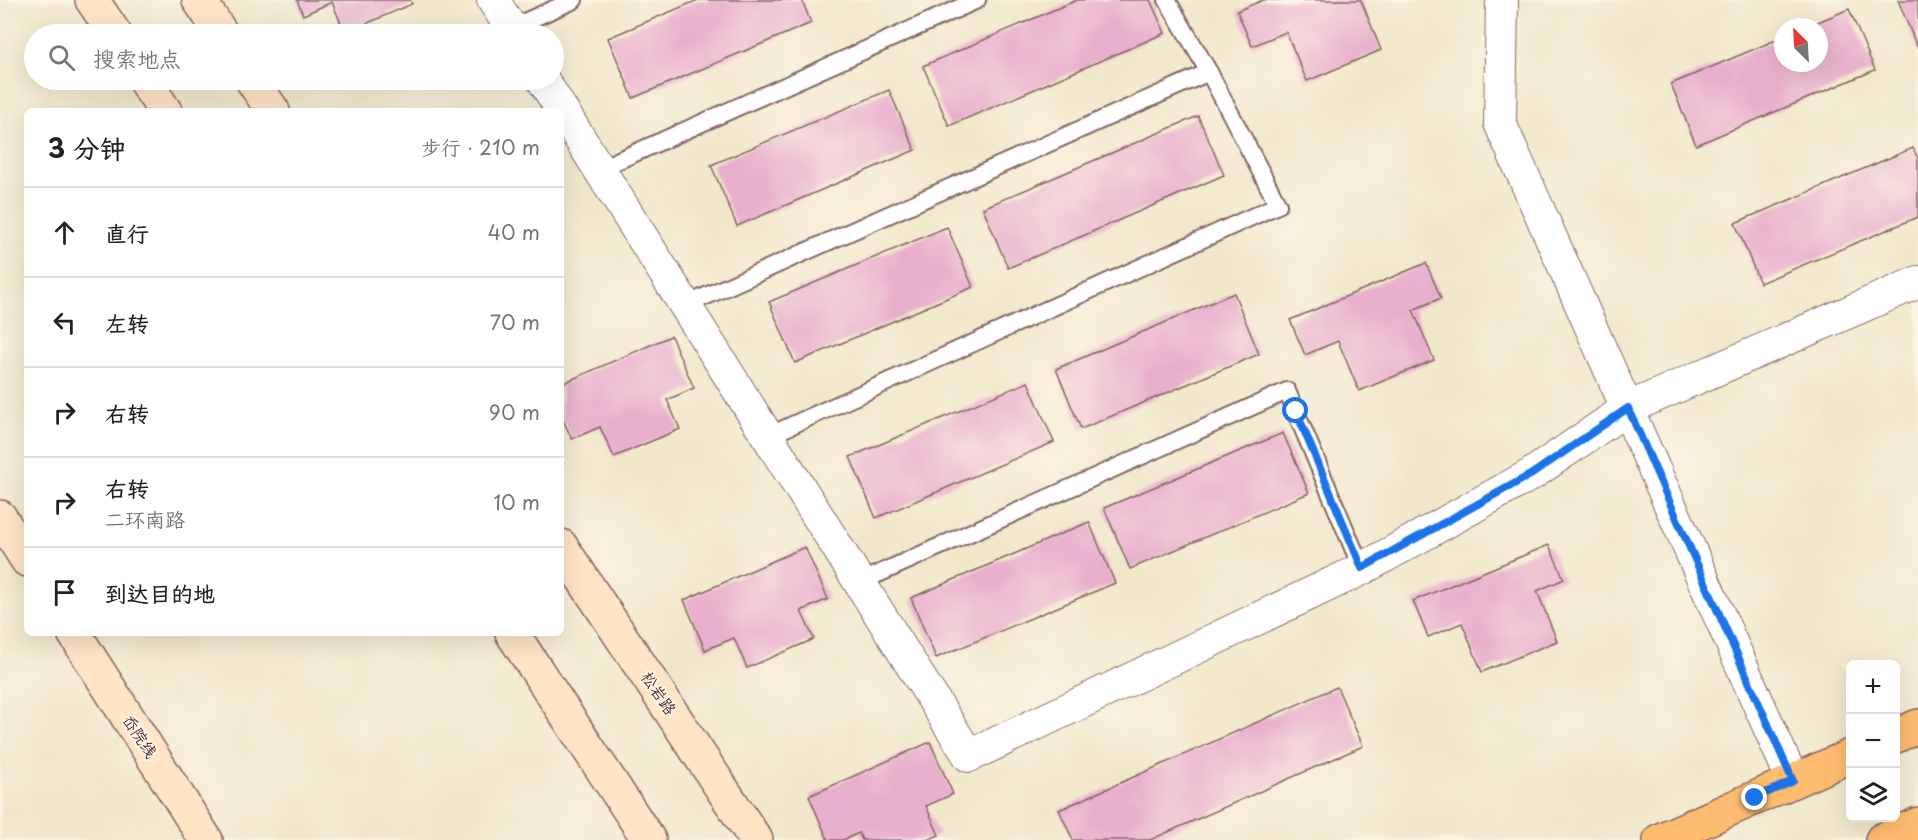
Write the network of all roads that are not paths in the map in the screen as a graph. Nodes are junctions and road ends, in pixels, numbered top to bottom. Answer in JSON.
{"nodes":[{"id":1,"x":92,"y":0,"type":"edge"},
{"id":2,"x":199,"y":0,"type":"edge"},
{"id":3,"x":493,"y":0,"type":"edge"},
{"id":4,"x":574,"y":0,"type":"edge"},
{"id":5,"x":977,"y":0,"type":"edge"},
{"id":6,"x":1167,"y":0,"type":"edge"},
{"id":7,"x":1502,"y":0,"type":"edge"},
{"id":8,"x":108,"y":24,"type":"edge"},
{"id":9,"x":215,"y":24,"type":"edge"},
{"id":10,"x":508,"y":24,"type":"edge"},
{"id":11,"x":527,"y":24,"type":"edge"},
{"id":12,"x":1209,"y":72,"type":"junction"},
{"id":13,"x":151,"y":90,"type":"edge"},
{"id":14,"x":259,"y":90,"type":"edge"},
{"id":15,"x":549,"y":90,"type":"edge"},
{"id":16,"x":163,"y":108,"type":"edge"},
{"id":17,"x":271,"y":108,"type":"edge"},
{"id":18,"x":561,"y":108,"type":"edge"},
{"id":19,"x":564,"y":113,"type":"edge"},
{"id":20,"x":599,"y":169,"type":"junction"},
{"id":21,"x":1918,"y":282,"type":"edge"},
{"id":22,"x":686,"y":305,"type":"junction"},
{"id":23,"x":1628,"y":408,"type":"junction"},
{"id":24,"x":768,"y":436,"type":"junction"},
{"id":25,"x":0,"y":517,"type":"edge"},
{"id":26,"x":564,"y":551,"type":"edge"},
{"id":27,"x":24,"y":555,"type":"edge"},
{"id":28,"x":1362,"y":568,"type":"junction"},
{"id":29,"x":860,"y":582,"type":"junction"},
{"id":30,"x":76,"y":636,"type":"edge"},
{"id":31,"x":514,"y":636,"type":"edge"},
{"id":32,"x":1918,"y":726,"type":"edge"},
{"id":33,"x":1900,"y":734,"type":"edge"},
{"id":34,"x":1846,"y":758,"type":"edge"},
{"id":35,"x":1793,"y":781,"type":"junction"},
{"id":36,"x":1918,"y":824,"type":"edge"},
{"id":37,"x":206,"y":840,"type":"edge"},
{"id":38,"x":649,"y":840,"type":"edge"},
{"id":39,"x":756,"y":840,"type":"edge"},
{"id":40,"x":1660,"y":840,"type":"edge"},
{"id":41,"x":1882,"y":840,"type":"edge"}],
"edges":[{"from":1,"to":8,"type":"main road"},
{"from":2,"to":9,"type":"main road"},
{"from":3,"to":10,"type":"street"},
{"from":4,"to":11,"type":"lane"},
{"from":5,"to":20,"type":"lane"},
{"from":6,"to":12,"type":"lane"},
{"from":7,"to":23,"type":"street"},
{"from":12,"to":22,"type":"lane"},
{"from":12,"to":24,"type":"lane"},
{"from":13,"to":16,"type":"main road"},
{"from":14,"to":17,"type":"main road"},
{"from":15,"to":18,"type":"street"},
{"from":19,"to":20,"type":"street"},
{"from":20,"to":22,"type":"street"},
{"from":21,"to":23,"type":"street"},
{"from":22,"to":24,"type":"street"},
{"from":23,"to":28,"type":"street"},
{"from":23,"to":35,"type":"street"},
{"from":24,"to":29,"type":"street"},
{"from":25,"to":27,"type":"main road"},
{"from":26,"to":39,"type":"main road","name":"松岩路"},
{"from":28,"to":29,"type":"street"},
{"from":28,"to":29,"type":"lane"},
{"from":30,"to":37,"type":"main road","name":"岙院线"},
{"from":31,"to":38,"type":"main road"},
{"from":32,"to":33,"type":"main road"},
{"from":34,"to":35,"type":"main road"},
{"from":35,"to":40,"type":"main road"},
{"from":36,"to":41,"type":"main road"}]}
